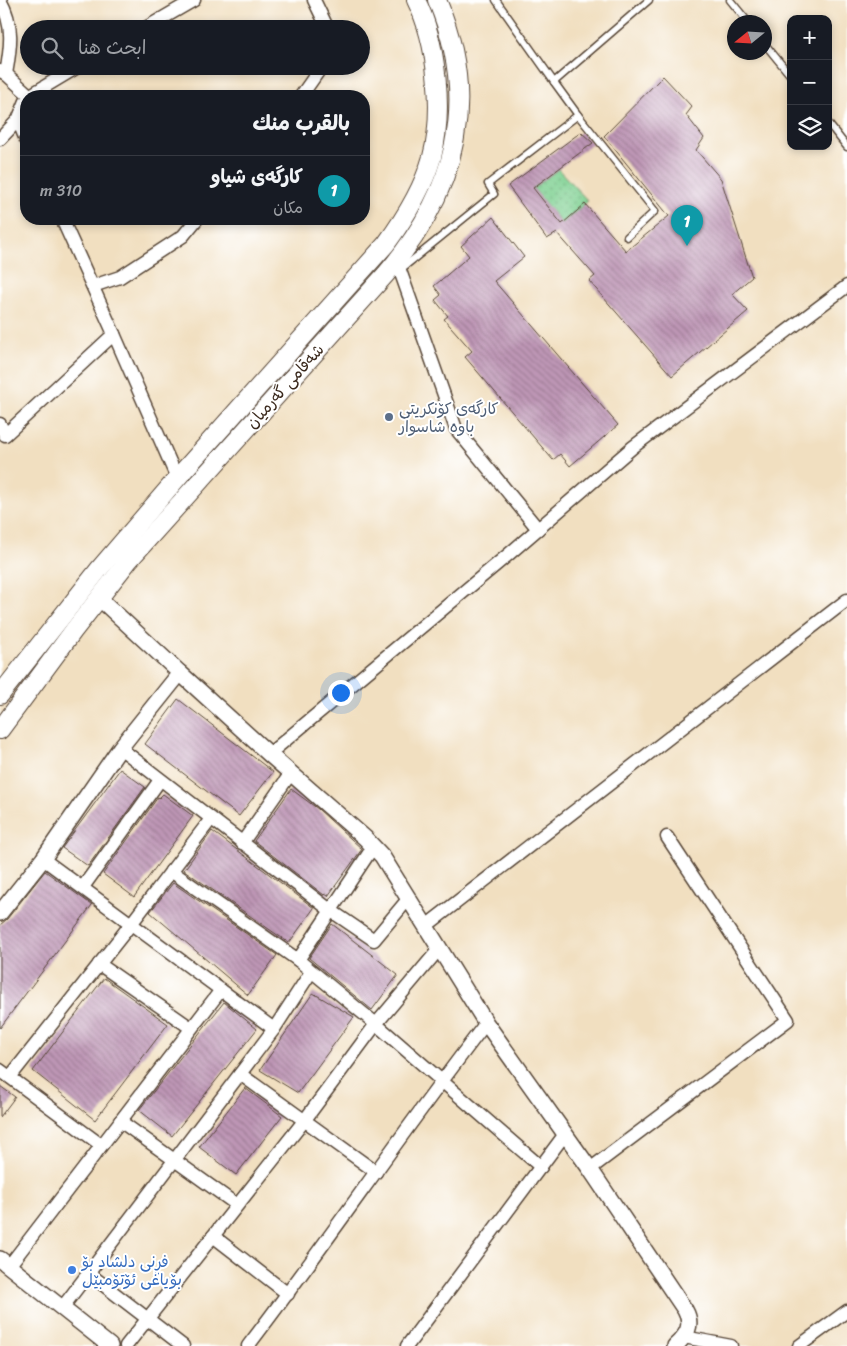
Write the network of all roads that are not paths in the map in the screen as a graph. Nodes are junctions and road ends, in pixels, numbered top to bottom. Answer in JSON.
{"nodes":[{"id":1,"x":0,"y":0,"type":"edge"},
{"id":2,"x":194,"y":0,"type":"edge"},
{"id":3,"x":314,"y":0,"type":"edge"},
{"id":4,"x":416,"y":0,"type":"edge"},
{"id":5,"x":437,"y":0,"type":"edge"},
{"id":6,"x":496,"y":0,"type":"edge"},
{"id":7,"x":649,"y":0,"type":"edge"},
{"id":8,"x":730,"y":0,"type":"edge"},
{"id":9,"x":742,"y":15,"type":"edge"},
{"id":10,"x":160,"y":20,"type":"edge"},
{"id":11,"x":324,"y":20,"type":"edge"},
{"id":12,"x":772,"y":53,"type":"edge"},
{"id":13,"x":787,"y":71,"type":"edge"},
{"id":14,"x":3,"y":72,"type":"edge"},
{"id":15,"x":64,"y":75,"type":"edge"},
{"id":16,"x":316,"y":75,"type":"edge"},
{"id":17,"x":554,"y":82,"type":"junction"},
{"id":18,"x":21,"y":90,"type":"edge"},
{"id":19,"x":40,"y":90,"type":"edge"},
{"id":20,"x":305,"y":90,"type":"edge"},
{"id":21,"x":20,"y":115,"type":"edge"},
{"id":22,"x":578,"y":115,"type":"junction"},
{"id":23,"x":18,"y":120,"type":"junction"},
{"id":24,"x":20,"y":125,"type":"edge"},
{"id":25,"x":832,"y":128,"type":"edge"},
{"id":26,"x":0,"y":139,"type":"edge"},
{"id":27,"x":847,"y":147,"type":"edge"},
{"id":28,"x":65,"y":225,"type":"edge"},
{"id":29,"x":192,"y":225,"type":"edge"},
{"id":30,"x":627,"y":236,"type":"dead end"},
{"id":31,"x":398,"y":266,"type":"junction"},
{"id":32,"x":93,"y":286,"type":"junction"},
{"id":33,"x":847,"y":286,"type":"edge"},
{"id":34,"x":114,"y":334,"type":"junction"},
{"id":35,"x":0,"y":424,"type":"edge"},
{"id":36,"x":177,"y":478,"type":"junction"},
{"id":37,"x":538,"y":529,"type":"junction"},
{"id":38,"x":99,"y":598,"type":"junction"},
{"id":39,"x":847,"y":600,"type":"edge"},
{"id":40,"x":180,"y":673,"type":"junction"},
{"id":41,"x":0,"y":695,"type":"edge"},
{"id":42,"x":2,"y":724,"type":"edge"},
{"id":43,"x":120,"y":748,"type":"junction"},
{"id":44,"x":269,"y":754,"type":"junction"},
{"id":45,"x":291,"y":773,"type":"junction"},
{"id":46,"x":160,"y":780,"type":"junction"},
{"id":47,"x":211,"y":819,"type":"junction"},
{"id":48,"x":667,"y":837,"type":"dead end"},
{"id":49,"x":242,"y":843,"type":"junction"},
{"id":50,"x":373,"y":847,"type":"junction"},
{"id":51,"x":43,"y":859,"type":"junction"},
{"id":52,"x":171,"y":871,"type":"junction"},
{"id":53,"x":83,"y":888,"type":"junction"},
{"id":54,"x":409,"y":898,"type":"junction"},
{"id":55,"x":330,"y":910,"type":"junction"},
{"id":56,"x":0,"y":914,"type":"edge"},
{"id":57,"x":131,"y":924,"type":"junction"},
{"id":58,"x":426,"y":926,"type":"junction"},
{"id":59,"x":440,"y":948,"type":"junction"},
{"id":60,"x":298,"y":960,"type":"junction"},
{"id":61,"x":100,"y":964,"type":"junction"},
{"id":62,"x":311,"y":972,"type":"junction"},
{"id":63,"x":221,"y":990,"type":"junction"},
{"id":64,"x":486,"y":1023,"type":"junction"},
{"id":65,"x":376,"y":1024,"type":"junction"},
{"id":66,"x":192,"y":1028,"type":"junction"},
{"id":67,"x":274,"y":1029,"type":"junction"},
{"id":68,"x":5,"y":1073,"type":"edge"},
{"id":69,"x":240,"y":1074,"type":"junction"},
{"id":70,"x":442,"y":1080,"type":"junction"},
{"id":71,"x":120,"y":1121,"type":"junction"},
{"id":72,"x":304,"y":1121,"type":"junction"},
{"id":73,"x":565,"y":1134,"type":"junction"},
{"id":74,"x":101,"y":1145,"type":"junction"},
{"id":75,"x":174,"y":1160,"type":"junction"},
{"id":76,"x":541,"y":1167,"type":"junction"},
{"id":77,"x":590,"y":1169,"type":"junction"},
{"id":78,"x":376,"y":1172,"type":"junction"},
{"id":79,"x":237,"y":1205,"type":"junction"},
{"id":80,"x":213,"y":1236,"type":"junction"},
{"id":81,"x":4,"y":1263,"type":"edge"},
{"id":82,"x":88,"y":1273,"type":"junction"},
{"id":83,"x":288,"y":1294,"type":"junction"},
{"id":84,"x":62,"y":1308,"type":"junction"},
{"id":85,"x":847,"y":1311,"type":"edge"},
{"id":86,"x":148,"y":1319,"type":"junction"},
{"id":87,"x":680,"y":1342,"type":"edge"},
{"id":88,"x":110,"y":1346,"type":"edge"},
{"id":89,"x":126,"y":1346,"type":"edge"},
{"id":90,"x":183,"y":1346,"type":"edge"},
{"id":91,"x":248,"y":1346,"type":"edge"},
{"id":92,"x":407,"y":1346,"type":"edge"},
{"id":93,"x":731,"y":1346,"type":"edge"},
{"id":94,"x":799,"y":1346,"type":"edge"}],
"edges":[{"from":1,"to":14,"type":"street"},
{"from":2,"to":10,"type":"street"},
{"from":3,"to":11,"type":"street"},
{"from":4,"to":36,"type":"main road","name":"شەقامی گەرمیان"},
{"from":5,"to":31,"type":"main road","name":"شەقامی گەرمیان"},
{"from":6,"to":17,"type":"lane"},
{"from":7,"to":17,"type":"lane"},
{"from":8,"to":9,"type":"lane"},
{"from":12,"to":13,"type":"lane"},
{"from":14,"to":18,"type":"street"},
{"from":15,"to":19,"type":"street"},
{"from":16,"to":20,"type":"street"},
{"from":17,"to":22,"type":"lane"},
{"from":21,"to":23,"type":"street"},
{"from":22,"to":30,"type":"lane"},
{"from":22,"to":31,"type":"lane"},
{"from":23,"to":24,"type":"street"},
{"from":23,"to":26,"type":"street"},
{"from":25,"to":27,"type":"lane"},
{"from":28,"to":32,"type":"street"},
{"from":29,"to":32,"type":"street"},
{"from":31,"to":37,"type":"street"},
{"from":31,"to":38,"type":"main road","name":"شەقامی گەرمیان"},
{"from":32,"to":34,"type":"street"},
{"from":33,"to":37,"type":"street"},
{"from":34,"to":35,"type":"street"},
{"from":34,"to":36,"type":"street"},
{"from":36,"to":41,"type":"main road","name":"شەقامی گەرمیان"},
{"from":37,"to":44,"type":"street"},
{"from":38,"to":40,"type":"street"},
{"from":38,"to":42,"type":"main road","name":"شەقامی گەرمیان"},
{"from":39,"to":58,"type":"street"},
{"from":40,"to":43,"type":"street"},
{"from":40,"to":44,"type":"street"},
{"from":43,"to":46,"type":"street"},
{"from":43,"to":51,"type":"street"},
{"from":44,"to":45,"type":"street"},
{"from":45,"to":49,"type":"street"},
{"from":45,"to":50,"type":"street"},
{"from":46,"to":47,"type":"street"},
{"from":46,"to":53,"type":"street"},
{"from":47,"to":49,"type":"street"},
{"from":47,"to":52,"type":"street"},
{"from":48,"to":77,"type":"street"},
{"from":49,"to":55,"type":"street"},
{"from":50,"to":54,"type":"street"},
{"from":50,"to":55,"type":"street"},
{"from":51,"to":53,"type":"street"},
{"from":51,"to":56,"type":"street"},
{"from":52,"to":57,"type":"street"},
{"from":52,"to":60,"type":"street"},
{"from":53,"to":57,"type":"street"},
{"from":54,"to":55,"type":"street"},
{"from":54,"to":58,"type":"street"},
{"from":55,"to":60,"type":"street"},
{"from":57,"to":61,"type":"street"},
{"from":57,"to":63,"type":"street"},
{"from":58,"to":59,"type":"street"},
{"from":59,"to":64,"type":"street"},
{"from":59,"to":65,"type":"street"},
{"from":60,"to":62,"type":"street"},
{"from":61,"to":66,"type":"street"},
{"from":61,"to":68,"type":"street"},
{"from":62,"to":65,"type":"street"},
{"from":62,"to":67,"type":"street"},
{"from":63,"to":66,"type":"street"},
{"from":63,"to":67,"type":"street"},
{"from":64,"to":70,"type":"street"},
{"from":64,"to":73,"type":"street"},
{"from":65,"to":70,"type":"street"},
{"from":65,"to":72,"type":"street"},
{"from":66,"to":71,"type":"street"},
{"from":67,"to":69,"type":"street"},
{"from":68,"to":74,"type":"street"},
{"from":69,"to":72,"type":"street"},
{"from":69,"to":75,"type":"street"},
{"from":70,"to":76,"type":"street"},
{"from":70,"to":78,"type":"street"},
{"from":71,"to":74,"type":"street"},
{"from":71,"to":75,"type":"street"},
{"from":72,"to":78,"type":"street"},
{"from":72,"to":79,"type":"street"},
{"from":73,"to":76,"type":"street"},
{"from":73,"to":77,"type":"street"},
{"from":74,"to":81,"type":"street"},
{"from":75,"to":79,"type":"street"},
{"from":75,"to":82,"type":"street"},
{"from":76,"to":92,"type":"street"},
{"from":77,"to":87,"type":"street"},
{"from":78,"to":83,"type":"street"},
{"from":79,"to":80,"type":"street"},
{"from":80,"to":83,"type":"street"},
{"from":80,"to":86,"type":"street"},
{"from":81,"to":84,"type":"street"},
{"from":82,"to":84,"type":"street"},
{"from":82,"to":86,"type":"street"},
{"from":83,"to":91,"type":"street"},
{"from":84,"to":88,"type":"street"},
{"from":85,"to":94,"type":"street"},
{"from":86,"to":89,"type":"street"},
{"from":86,"to":90,"type":"street"},
{"from":87,"to":93,"type":"street"}]}
